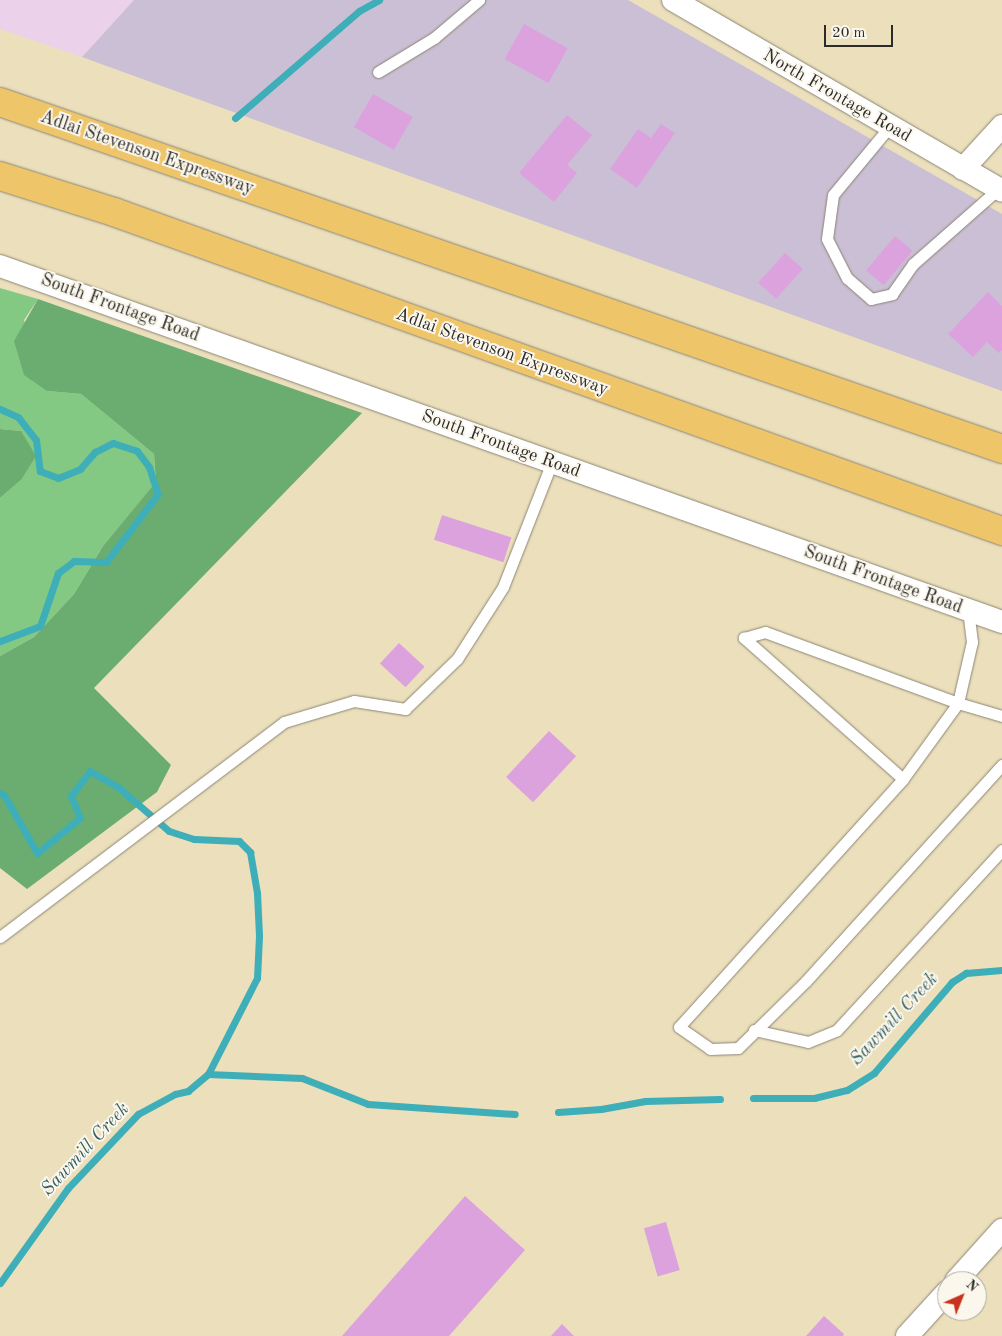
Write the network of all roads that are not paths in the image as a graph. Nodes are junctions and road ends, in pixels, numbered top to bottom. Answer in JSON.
{"nodes":[{"id":1,"x":479,"y":0,"type":"edge"},
{"id":2,"x":672,"y":0,"type":"edge"},
{"id":3,"x":378,"y":72,"type":"dead end"},
{"id":4,"x":0,"y":102,"type":"edge"},
{"id":5,"x":890,"y":126,"type":"junction"},
{"id":6,"x":1002,"y":126,"type":"edge"},
{"id":7,"x":963,"y":169,"type":"junction"},
{"id":8,"x":0,"y":176,"type":"edge"},
{"id":9,"x":1000,"y":190,"type":"edge"},
{"id":10,"x":0,"y":266,"type":"edge"},
{"id":11,"x":1002,"y":449,"type":"edge"},
{"id":12,"x":552,"y":462,"type":"junction"},
{"id":13,"x":1002,"y":532,"type":"edge"},
{"id":14,"x":968,"y":610,"type":"junction"},
{"id":15,"x":1002,"y":622,"type":"edge"},
{"id":16,"x":958,"y":703,"type":"junction"},
{"id":17,"x":1002,"y":716,"type":"edge"},
{"id":18,"x":1002,"y":765,"type":"edge"},
{"id":19,"x":903,"y":779,"type":"junction"},
{"id":20,"x":1002,"y":850,"type":"edge"},
{"id":21,"x":0,"y":937,"type":"edge"},
{"id":22,"x":754,"y":1030,"type":"junction"},
{"id":23,"x":1002,"y":1230,"type":"edge"},
{"id":24,"x":965,"y":1271,"type":"edge"},
{"id":25,"x":937,"y":1303,"type":"edge"},
{"id":26,"x":907,"y":1336,"type":"edge"}],
"edges":[{"from":1,"to":3,"type":"lane"},
{"from":2,"to":5,"type":"street","name":"North Frontage Road"},
{"from":4,"to":11,"type":"highway","name":"Adlai Stevenson Expressway"},
{"from":5,"to":7,"type":"street","name":"North Frontage Road"},
{"from":5,"to":9,"type":"lane"},
{"from":6,"to":7,"type":"street"},
{"from":7,"to":9,"type":"street","name":"North Frontage Road"},
{"from":8,"to":13,"type":"highway","name":"Adlai Stevenson Expressway"},
{"from":10,"to":12,"type":"street","name":"South Frontage Road"},
{"from":12,"to":14,"type":"street","name":"South Frontage Road"},
{"from":12,"to":21,"type":"lane"},
{"from":14,"to":15,"type":"street","name":"South Frontage Road"},
{"from":14,"to":16,"type":"lane"},
{"from":16,"to":17,"type":"lane"},
{"from":16,"to":19,"type":"lane"},
{"from":16,"to":19,"type":"lane"},
{"from":18,"to":22,"type":"lane"},
{"from":19,"to":22,"type":"lane"},
{"from":20,"to":22,"type":"lane"},
{"from":23,"to":24,"type":"street"},
{"from":25,"to":26,"type":"street"}]}
